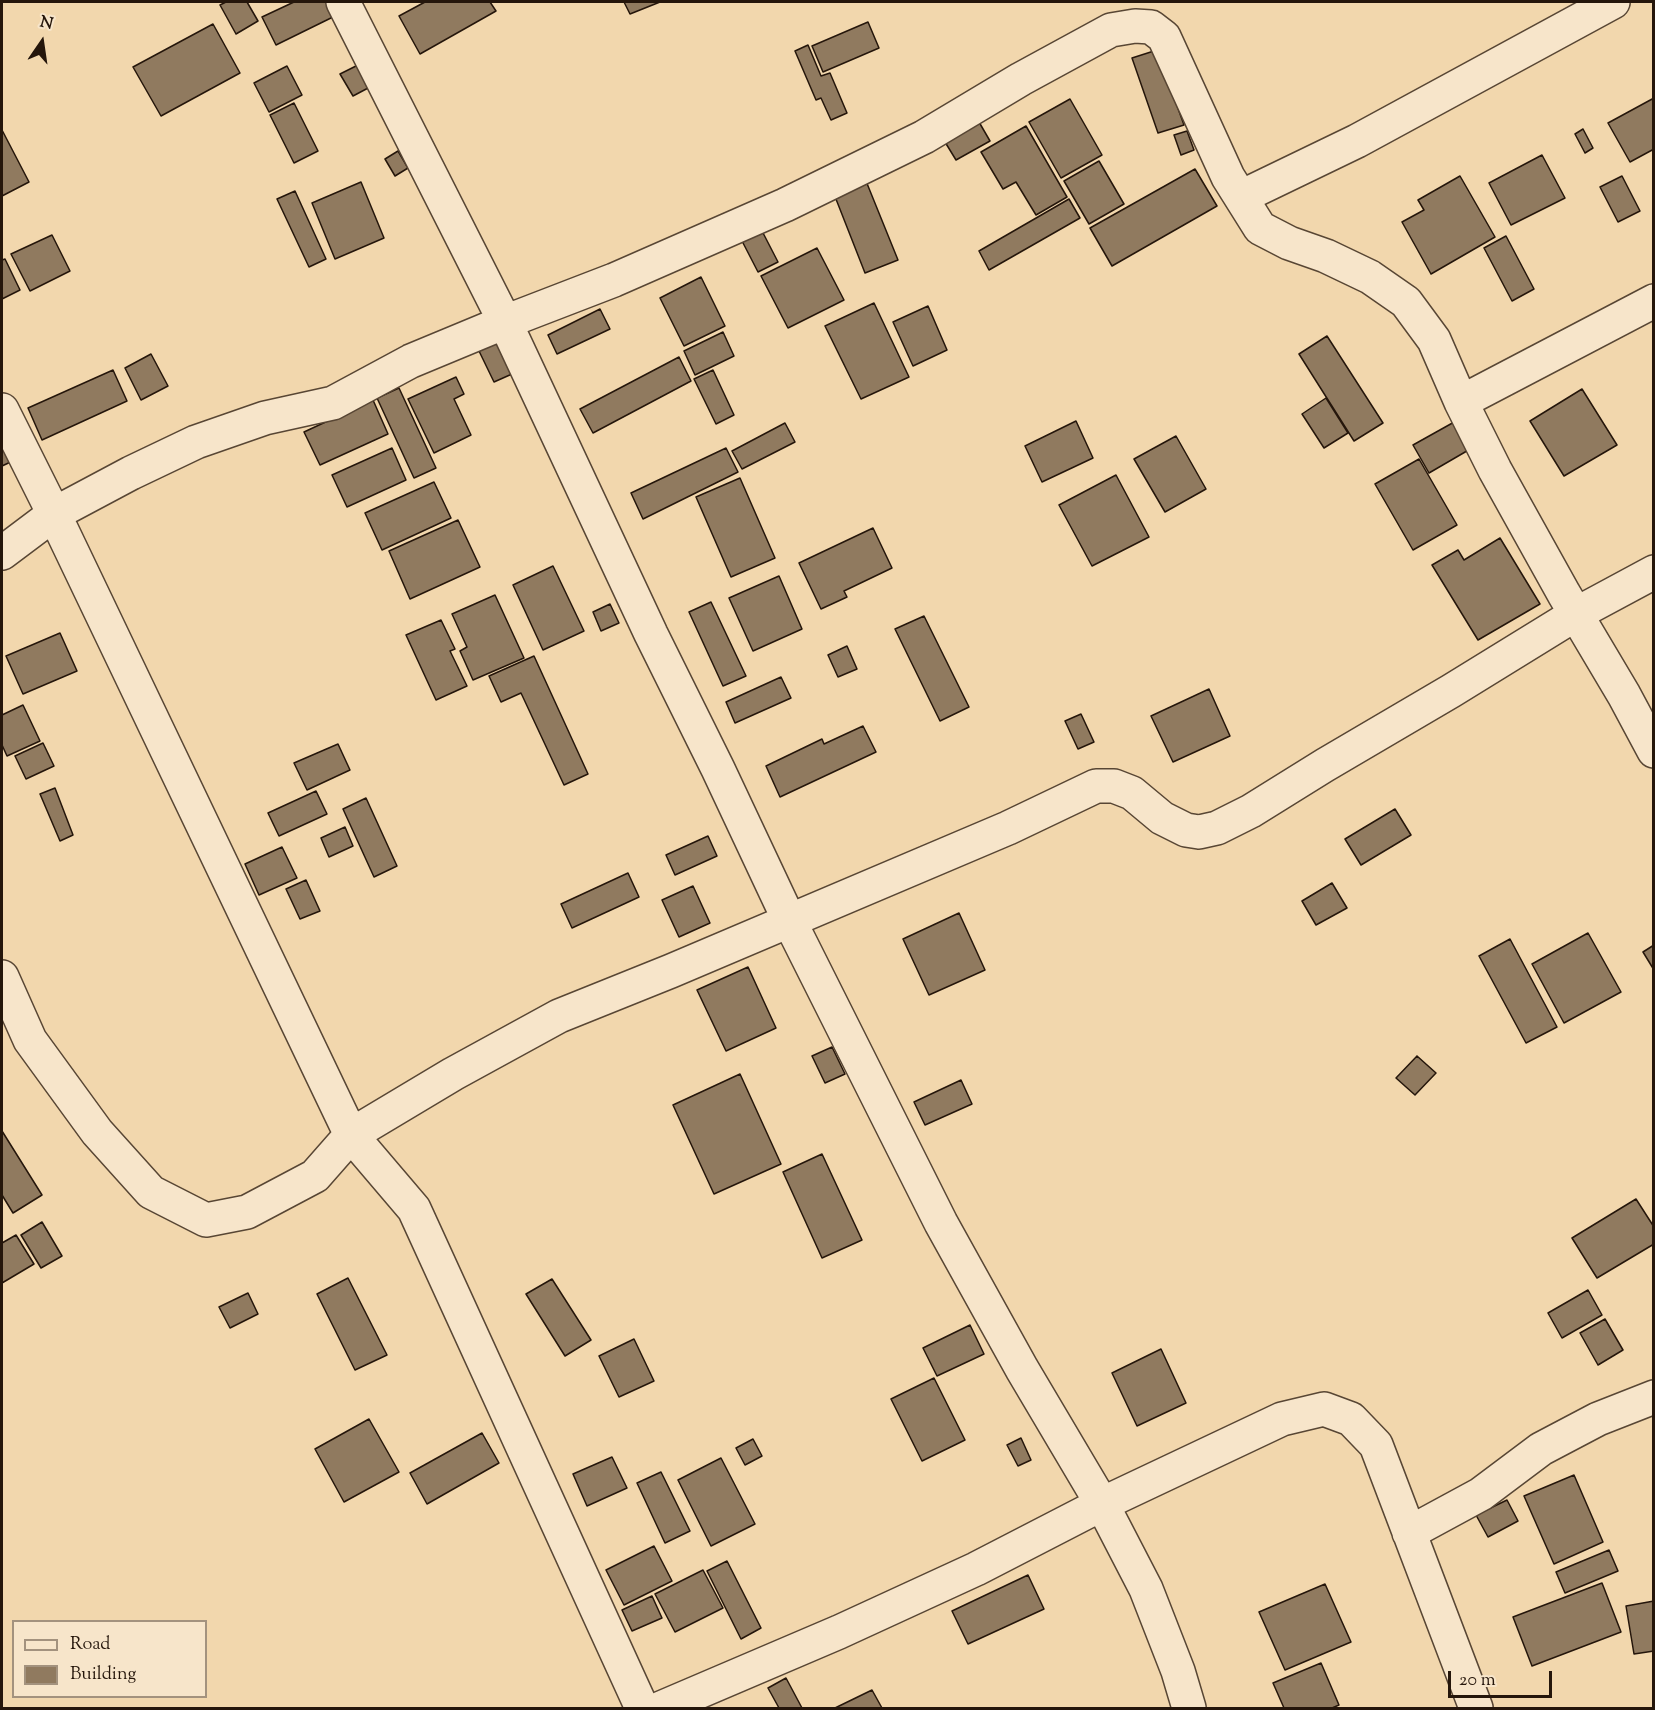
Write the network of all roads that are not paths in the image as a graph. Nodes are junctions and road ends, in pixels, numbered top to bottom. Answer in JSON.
{"nodes":[{"id":1,"x":343,"y":2,"type":"edge"},
{"id":2,"x":1613,"y":2,"type":"edge"},
{"id":3,"x":1130,"y":14,"type":"edge"},
{"id":4,"x":1241,"y":197,"type":"junction"},
{"id":5,"x":1653,"y":301,"type":"edge"},
{"id":6,"x":505,"y":322,"type":"junction"},
{"id":7,"x":1461,"y":402,"type":"junction"},
{"id":8,"x":2,"y":410,"type":"edge"},
{"id":9,"x":54,"y":514,"type":"junction"},
{"id":10,"x":2,"y":553,"type":"edge"},
{"id":11,"x":1653,"y":572,"type":"edge"},
{"id":12,"x":1576,"y":614,"type":"junction"},
{"id":13,"x":1653,"y":751,"type":"edge"},
{"id":14,"x":789,"y":920,"type":"junction"},
{"id":15,"x":2,"y":976,"type":"edge"},
{"id":16,"x":351,"y":1135,"type":"junction"},
{"id":17,"x":1653,"y":1396,"type":"edge"},
{"id":18,"x":1102,"y":1504,"type":"junction"},
{"id":19,"x":1409,"y":1533,"type":"junction"},
{"id":20,"x":642,"y":1708,"type":"edge"},
{"id":21,"x":661,"y":1708,"type":"edge"},
{"id":22,"x":1189,"y":1708,"type":"edge"},
{"id":23,"x":1476,"y":1708,"type":"edge"}],
"edges":[{"from":1,"to":6,"type":"street"},
{"from":2,"to":4,"type":"street"},
{"from":3,"to":4,"type":"street"},
{"from":3,"to":6,"type":"street"},
{"from":4,"to":7,"type":"street"},
{"from":5,"to":7,"type":"street"},
{"from":6,"to":9,"type":"street"},
{"from":6,"to":14,"type":"street"},
{"from":7,"to":12,"type":"street"},
{"from":8,"to":9,"type":"street"},
{"from":9,"to":10,"type":"street"},
{"from":9,"to":16,"type":"street"},
{"from":11,"to":12,"type":"street"},
{"from":12,"to":13,"type":"street"},
{"from":12,"to":14,"type":"street"},
{"from":14,"to":16,"type":"street"},
{"from":14,"to":18,"type":"street"},
{"from":15,"to":16,"type":"street"},
{"from":16,"to":20,"type":"street"},
{"from":17,"to":19,"type":"street"},
{"from":18,"to":19,"type":"street"},
{"from":18,"to":21,"type":"street"},
{"from":18,"to":22,"type":"street"},
{"from":19,"to":23,"type":"street"}]}
